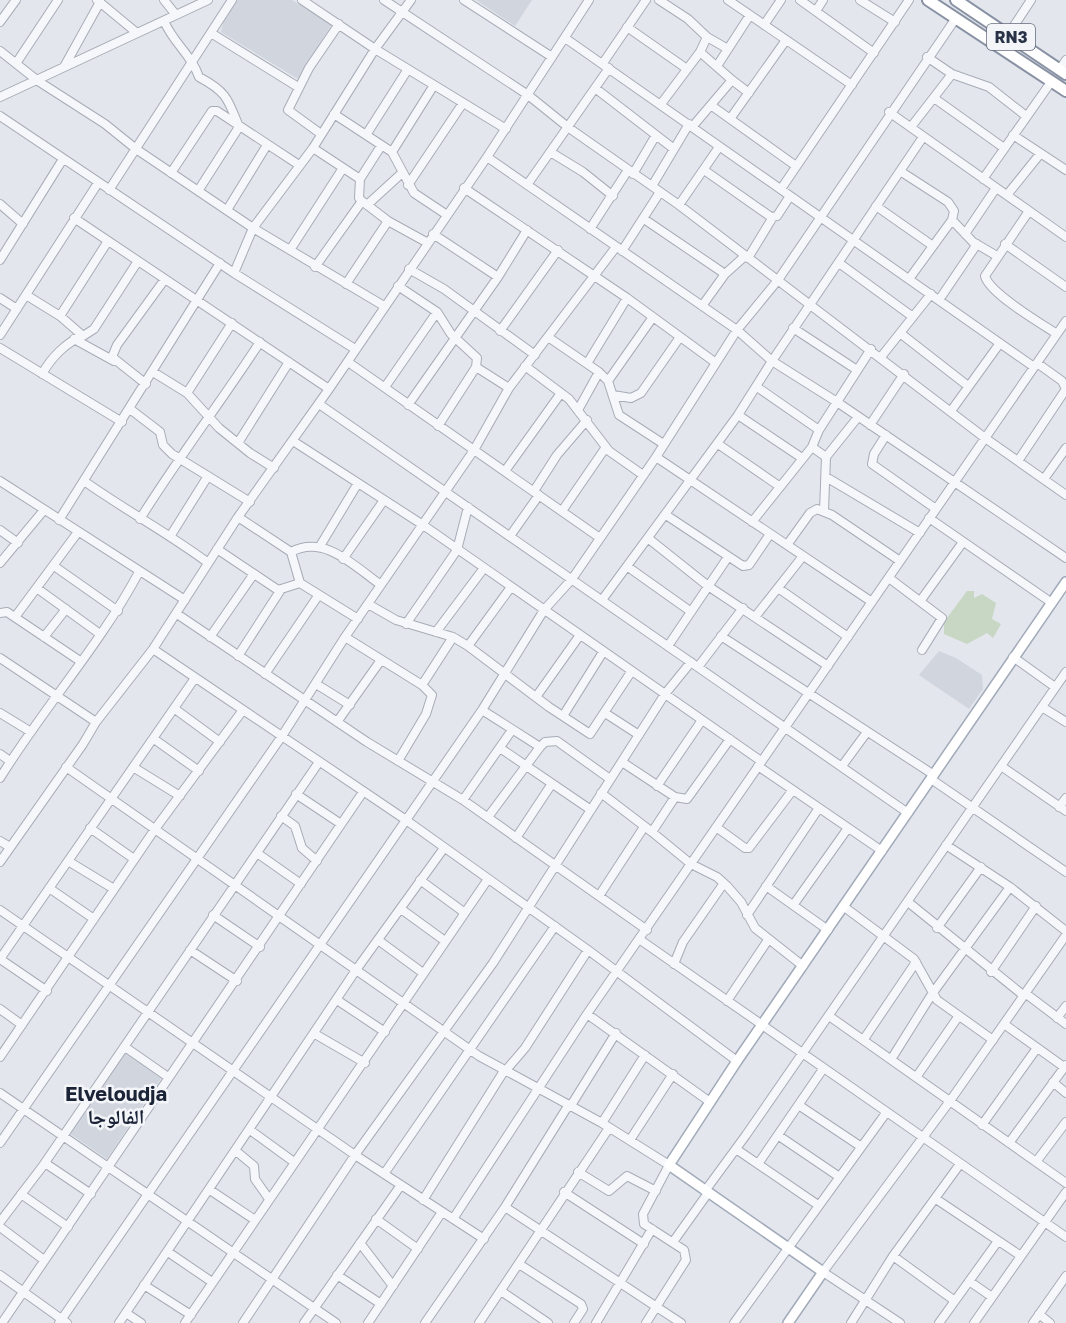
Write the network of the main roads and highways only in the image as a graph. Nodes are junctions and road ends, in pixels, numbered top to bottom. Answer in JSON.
{"nodes":[{"id":1,"x":928,"y":0,"type":"edge"},
{"id":2,"x":956,"y":0,"type":"edge"},
{"id":3,"x":1064,"y":68,"type":"edge"},
{"id":4,"x":1066,"y":91,"type":"edge"},
{"id":5,"x":1066,"y":582,"type":"edge"},
{"id":6,"x":788,"y":1323,"type":"edge"}],
"edges":[{"from":1,"to":4,"type":"highway","number":"RN3"},
{"from":2,"to":3,"type":"highway","number":"RN3"},
{"from":5,"to":6,"type":"main road"}]}
